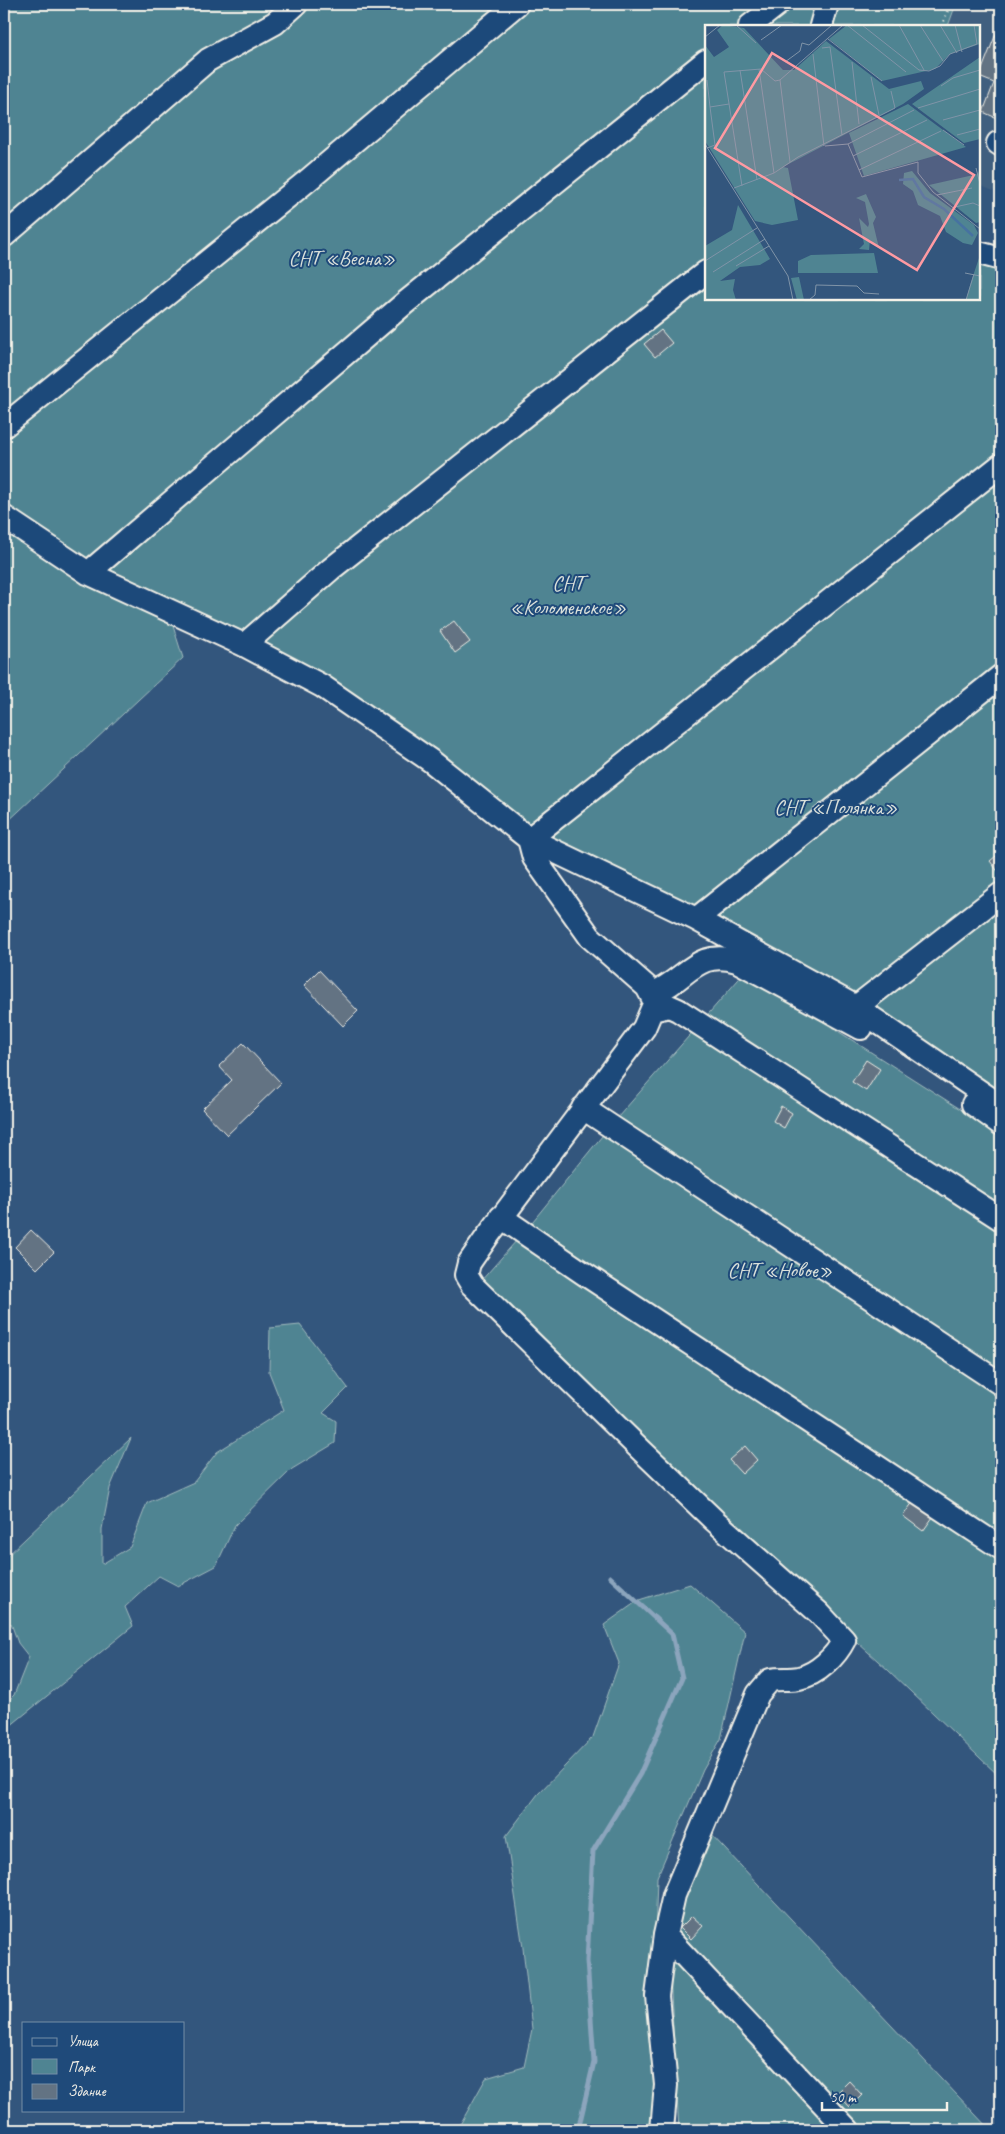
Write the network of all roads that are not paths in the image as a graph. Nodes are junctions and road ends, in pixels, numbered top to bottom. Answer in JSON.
{"nodes":[{"id":1,"x":296,"y":4,"type":"edge"},
{"id":2,"x":517,"y":4,"type":"edge"},
{"id":3,"x":778,"y":4,"type":"edge"},
{"id":4,"x":826,"y":4,"type":"edge"},
{"id":5,"x":751,"y":25,"type":"edge"},
{"id":6,"x":821,"y":25,"type":"edge"},
{"id":7,"x":705,"y":62,"type":"edge"},
{"id":8,"x":4,"y":236,"type":"edge"},
{"id":9,"x":980,"y":253,"type":"edge"},
{"id":10,"x":1001,"y":259,"type":"edge"},
{"id":11,"x":705,"y":273,"type":"edge"},
{"id":12,"x":4,"y":426,"type":"edge"},
{"id":13,"x":1001,"y":464,"type":"edge"},
{"id":14,"x":4,"y":518,"type":"edge"},
{"id":15,"x":88,"y":573,"type":"junction"},
{"id":16,"x":244,"y":645,"type":"junction"},
{"id":17,"x":1001,"y":676,"type":"edge"},
{"id":18,"x":529,"y":839,"type":"junction"},
{"id":19,"x":1001,"y":894,"type":"edge"},
{"id":20,"x":696,"y":919,"type":"junction"},
{"id":21,"x":652,"y":1002,"type":"junction"},
{"id":22,"x":856,"y":1007,"type":"junction"},
{"id":23,"x":1001,"y":1106,"type":"edge"},
{"id":24,"x":582,"y":1108,"type":"junction"},
{"id":25,"x":1001,"y":1124,"type":"edge"},
{"id":26,"x":501,"y":1217,"type":"junction"},
{"id":27,"x":1001,"y":1218,"type":"edge"},
{"id":28,"x":1001,"y":1384,"type":"edge"},
{"id":29,"x":1001,"y":1548,"type":"edge"},
{"id":30,"x":664,"y":1935,"type":"junction"},
{"id":31,"x":662,"y":2130,"type":"edge"},
{"id":32,"x":848,"y":2130,"type":"edge"}],
"edges":[{"from":1,"to":8,"type":"street"},
{"from":2,"to":12,"type":"street"},
{"from":3,"to":5,"type":"street"},
{"from":4,"to":6,"type":"street"},
{"from":7,"to":15,"type":"street"},
{"from":9,"to":10,"type":"street"},
{"from":11,"to":16,"type":"street"},
{"from":13,"to":18,"type":"street"},
{"from":14,"to":15,"type":"street"},
{"from":15,"to":16,"type":"street"},
{"from":16,"to":18,"type":"street"},
{"from":17,"to":20,"type":"street"},
{"from":18,"to":20,"type":"street"},
{"from":18,"to":21,"type":"street"},
{"from":19,"to":22,"type":"street"},
{"from":20,"to":22,"type":"street"},
{"from":21,"to":24,"type":"street"},
{"from":21,"to":25,"type":"street"},
{"from":21,"to":27,"type":"street"},
{"from":22,"to":23,"type":"street"},
{"from":24,"to":26,"type":"street"},
{"from":24,"to":28,"type":"street"},
{"from":26,"to":29,"type":"street"},
{"from":26,"to":30,"type":"street"},
{"from":30,"to":31,"type":"street"},
{"from":30,"to":32,"type":"street"}]}
